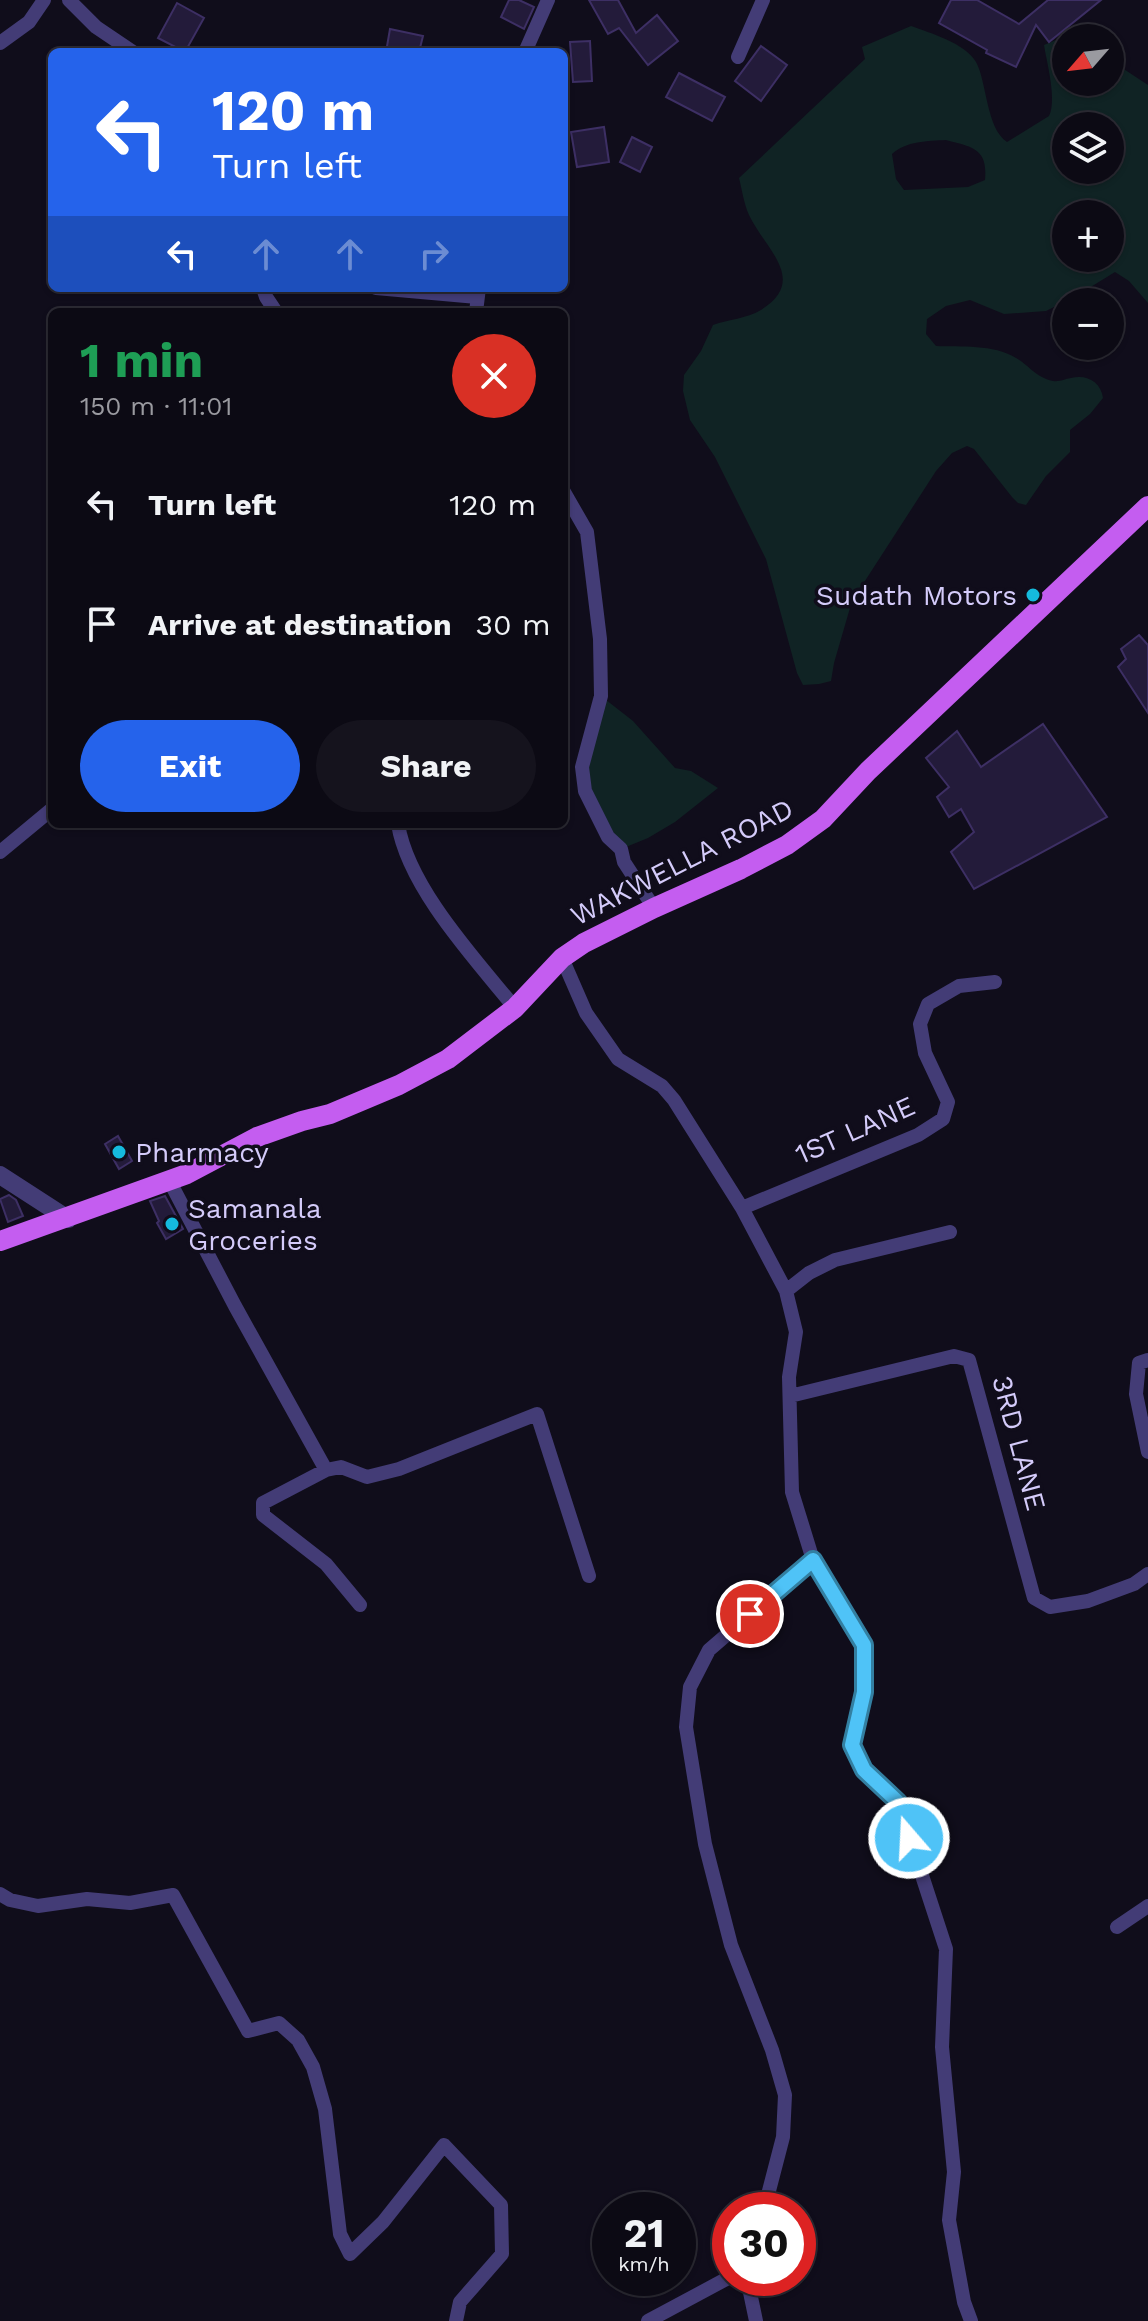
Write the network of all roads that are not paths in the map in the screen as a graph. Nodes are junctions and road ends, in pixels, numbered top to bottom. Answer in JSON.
{"nodes":[{"id":1,"x":44,"y":0,"type":"edge"},
{"id":2,"x":69,"y":0,"type":"edge"},
{"id":3,"x":548,"y":0,"type":"edge"},
{"id":4,"x":763,"y":0,"type":"edge"},
{"id":5,"x":0,"y":43,"type":"edge"},
{"id":6,"x":127,"y":48,"type":"edge"},
{"id":7,"x":527,"y":48,"type":"edge"},
{"id":8,"x":738,"y":57,"type":"dead end"},
{"id":9,"x":413,"y":292,"type":"edge"},
{"id":10,"x":478,"y":299,"type":"edge"},
{"id":11,"x":568,"y":499,"type":"edge"},
{"id":12,"x":1148,"y":506,"type":"edge"},
{"id":13,"x":48,"y":812,"type":"edge"},
{"id":14,"x":399,"y":828,"type":"edge"},
{"id":15,"x":0,"y":852,"type":"edge"},
{"id":16,"x":654,"y":908,"type":"junction"},
{"id":17,"x":562,"y":958,"type":"junction"},
{"id":18,"x":995,"y":982,"type":"dead end"},
{"id":19,"x":515,"y":1008,"type":"junction"},
{"id":20,"x":0,"y":1175,"type":"edge"},
{"id":21,"x":169,"y":1180,"type":"junction"},
{"id":22,"x":742,"y":1208,"type":"junction"},
{"id":23,"x":68,"y":1219,"type":"junction"},
{"id":24,"x":950,"y":1232,"type":"dead end"},
{"id":25,"x":0,"y":1241,"type":"edge"},
{"id":26,"x":786,"y":1291,"type":"junction"},
{"id":27,"x":1148,"y":1360,"type":"edge"},
{"id":28,"x":790,"y":1396,"type":"junction"},
{"id":29,"x":1148,"y":1452,"type":"edge"},
{"id":30,"x":326,"y":1470,"type":"junction"},
{"id":31,"x":813,"y":1560,"type":"junction"},
{"id":32,"x":1148,"y":1574,"type":"edge"},
{"id":33,"x":589,"y":1576,"type":"dead end"},
{"id":34,"x":360,"y":1605,"type":"dead end"},
{"id":35,"x":0,"y":1894,"type":"edge"},
{"id":36,"x":1148,"y":1906,"type":"edge"},
{"id":37,"x":1117,"y":1927,"type":"dead end"},
{"id":38,"x":769,"y":2192,"type":"edge"},
{"id":39,"x":712,"y":2287,"type":"edge"},
{"id":40,"x":751,"y":2296,"type":"edge"},
{"id":41,"x":456,"y":2321,"type":"edge"},
{"id":42,"x":648,"y":2321,"type":"edge"},
{"id":43,"x":756,"y":2321,"type":"edge"},
{"id":44,"x":971,"y":2321,"type":"edge"}],
"edges":[{"from":1,"to":5,"type":"street"},
{"from":2,"to":6,"type":"street"},
{"from":3,"to":7,"type":"street"},
{"from":4,"to":8,"type":"street"},
{"from":9,"to":10,"type":"street"},
{"from":11,"to":16,"type":"street"},
{"from":12,"to":16,"type":"main road","name":"WAKWELLA ROAD"},
{"from":13,"to":15,"type":"street"},
{"from":14,"to":19,"type":"street"},
{"from":16,"to":17,"type":"main road","name":"WAKWELLA ROAD"},
{"from":17,"to":19,"type":"main road","name":"WAKWELLA ROAD"},
{"from":17,"to":22,"type":"street"},
{"from":18,"to":22,"type":"street","name":"1ST LANE"},
{"from":19,"to":21,"type":"main road","name":"WAKWELLA ROAD"},
{"from":20,"to":23,"type":"street"},
{"from":21,"to":23,"type":"main road","name":"WAKWELLA ROAD"},
{"from":21,"to":30,"type":"street"},
{"from":22,"to":26,"type":"street"},
{"from":23,"to":25,"type":"main road","name":"WAKWELLA ROAD"},
{"from":24,"to":26,"type":"street"},
{"from":26,"to":28,"type":"street"},
{"from":27,"to":29,"type":"street"},
{"from":28,"to":31,"type":"street"},
{"from":28,"to":32,"type":"street","name":"3RD LANE"},
{"from":30,"to":33,"type":"street"},
{"from":30,"to":34,"type":"street"},
{"from":31,"to":38,"type":"street"},
{"from":31,"to":44,"type":"street"},
{"from":35,"to":41,"type":"street"},
{"from":36,"to":37,"type":"street"},
{"from":39,"to":42,"type":"street"},
{"from":40,"to":43,"type":"street"}]}
